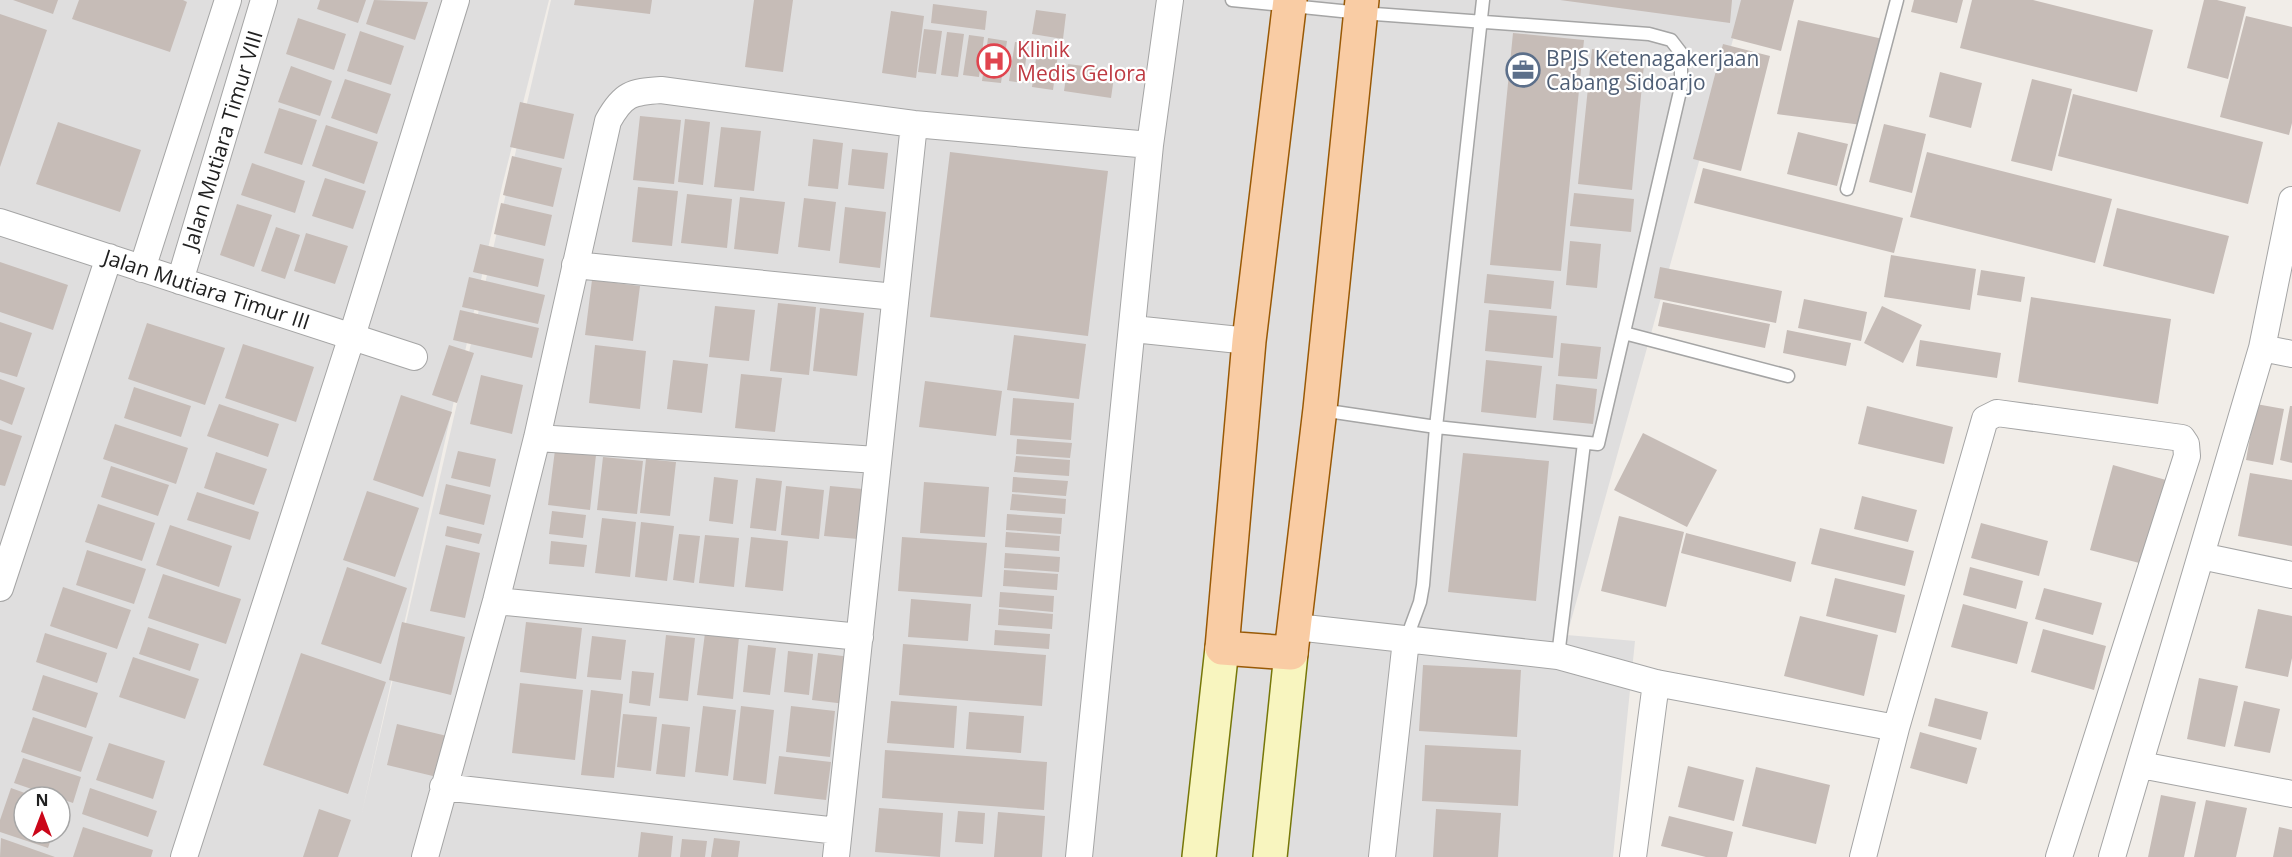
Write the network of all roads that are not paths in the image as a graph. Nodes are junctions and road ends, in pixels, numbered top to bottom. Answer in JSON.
{"nodes":[{"id":1,"x":228,"y":0,"type":"edge"},
{"id":2,"x":264,"y":0,"type":"edge"},
{"id":3,"x":456,"y":0,"type":"edge"},
{"id":4,"x":1170,"y":0,"type":"edge"},
{"id":5,"x":1232,"y":0,"type":"edge"},
{"id":6,"x":1482,"y":0,"type":"edge"},
{"id":7,"x":1897,"y":0,"type":"edge"},
{"id":8,"x":1289,"y":2,"type":"edge"},
{"id":9,"x":1361,"y":6,"type":"edge"},
{"id":10,"x":1481,"y":20,"type":"junction"},
{"id":11,"x":913,"y":131,"type":"junction"},
{"id":12,"x":1150,"y":152,"type":"junction"},
{"id":13,"x":1847,"y":189,"type":"dead end"},
{"id":14,"x":2292,"y":200,"type":"edge"},
{"id":15,"x":0,"y":222,"type":"edge"},
{"id":16,"x":108,"y":257,"type":"junction"},
{"id":17,"x":575,"y":265,"type":"junction"},
{"id":18,"x":142,"y":268,"type":"junction"},
{"id":19,"x":180,"y":281,"type":"junction"},
{"id":20,"x":895,"y":297,"type":"junction"},
{"id":21,"x":1133,"y":329,"type":"junction"},
{"id":22,"x":1624,"y":333,"type":"junction"},
{"id":23,"x":352,"y":336,"type":"junction"},
{"id":24,"x":1249,"y":341,"type":"junction"},
{"id":25,"x":2262,"y":348,"type":"junction"},
{"id":26,"x":2292,"y":354,"type":"edge"},
{"id":27,"x":414,"y":357,"type":"dead end"},
{"id":28,"x":1788,"y":376,"type":"dead end"},
{"id":29,"x":1320,"y":409,"type":"junction"},
{"id":30,"x":1436,"y":427,"type":"junction"},
{"id":31,"x":537,"y":438,"type":"junction"},
{"id":32,"x":1584,"y":443,"type":"junction"},
{"id":33,"x":877,"y":460,"type":"junction"},
{"id":34,"x":2201,"y":556,"type":"junction"},
{"id":35,"x":2292,"y":575,"type":"edge"},
{"id":36,"x":0,"y":588,"type":"edge"},
{"id":37,"x":496,"y":601,"type":"junction"},
{"id":38,"x":860,"y":637,"type":"junction"},
{"id":39,"x":1294,"y":640,"type":"junction"},
{"id":40,"x":1406,"y":640,"type":"junction"},
{"id":41,"x":1222,"y":648,"type":"junction"},
{"id":42,"x":1558,"y":656,"type":"junction"},
{"id":43,"x":1656,"y":683,"type":"junction"},
{"id":44,"x":1896,"y":728,"type":"junction"},
{"id":45,"x":2140,"y":765,"type":"junction"},
{"id":46,"x":443,"y":787,"type":"junction"},
{"id":47,"x":2292,"y":794,"type":"edge"},
{"id":48,"x":838,"y":831,"type":"junction"},
{"id":49,"x":184,"y":857,"type":"edge"},
{"id":50,"x":425,"y":857,"type":"edge"},
{"id":51,"x":836,"y":857,"type":"edge"},
{"id":52,"x":1079,"y":857,"type":"edge"},
{"id":53,"x":1199,"y":857,"type":"edge"},
{"id":54,"x":1270,"y":857,"type":"edge"},
{"id":55,"x":1382,"y":857,"type":"edge"},
{"id":56,"x":1633,"y":857,"type":"edge"},
{"id":57,"x":1863,"y":857,"type":"edge"},
{"id":58,"x":2059,"y":857,"type":"edge"},
{"id":59,"x":2112,"y":857,"type":"edge"}],
"edges":[{"from":1,"to":18,"type":"street","name":"Jalan Mutiara Timur VIII"},
{"from":2,"to":19,"type":"street","name":"Jalan Mutiara Timur VIII"},
{"from":3,"to":23,"type":"street"},
{"from":4,"to":12,"type":"street"},
{"from":5,"to":8,"type":"lane"},
{"from":6,"to":10,"type":"lane"},
{"from":7,"to":13,"type":"lane"},
{"from":8,"to":9,"type":"lane"},
{"from":8,"to":24,"type":"main road"},
{"from":9,"to":10,"type":"lane"},
{"from":9,"to":29,"type":"main road"},
{"from":10,"to":22,"type":"lane"},
{"from":10,"to":30,"type":"lane"},
{"from":11,"to":12,"type":"street"},
{"from":11,"to":17,"type":"street"},
{"from":11,"to":20,"type":"street"},
{"from":12,"to":21,"type":"street"},
{"from":14,"to":25,"type":"street"},
{"from":15,"to":16,"type":"street","name":"Jalan Mutiara Timur III"},
{"from":16,"to":18,"type":"street","name":"Jalan Mutiara Timur III"},
{"from":16,"to":36,"type":"street"},
{"from":17,"to":20,"type":"street"},
{"from":17,"to":31,"type":"street"},
{"from":18,"to":19,"type":"street","name":"Jalan Mutiara Timur III"},
{"from":19,"to":23,"type":"street","name":"Jalan Mutiara Timur III"},
{"from":20,"to":33,"type":"street"},
{"from":21,"to":24,"type":"street"},
{"from":21,"to":52,"type":"street"},
{"from":22,"to":28,"type":"lane"},
{"from":22,"to":32,"type":"lane"},
{"from":23,"to":27,"type":"street","name":"Jalan Mutiara Timur III"},
{"from":23,"to":49,"type":"street"},
{"from":24,"to":41,"type":"main road"},
{"from":25,"to":26,"type":"street"},
{"from":25,"to":34,"type":"street"},
{"from":29,"to":30,"type":"lane"},
{"from":29,"to":39,"type":"main road"},
{"from":30,"to":32,"type":"lane"},
{"from":30,"to":40,"type":"lane"},
{"from":31,"to":33,"type":"street"},
{"from":31,"to":37,"type":"street"},
{"from":32,"to":42,"type":"lane"},
{"from":33,"to":38,"type":"street"},
{"from":34,"to":35,"type":"street"},
{"from":34,"to":45,"type":"street"},
{"from":37,"to":38,"type":"street"},
{"from":37,"to":46,"type":"street"},
{"from":38,"to":48,"type":"street"},
{"from":39,"to":40,"type":"street"},
{"from":39,"to":41,"type":"main road"},
{"from":39,"to":54,"type":"main road"},
{"from":40,"to":42,"type":"street"},
{"from":40,"to":55,"type":"street"},
{"from":41,"to":53,"type":"main road"},
{"from":42,"to":43,"type":"street"},
{"from":43,"to":44,"type":"street"},
{"from":43,"to":56,"type":"street"},
{"from":44,"to":57,"type":"street"},
{"from":44,"to":58,"type":"street"},
{"from":45,"to":47,"type":"street"},
{"from":45,"to":59,"type":"street"},
{"from":46,"to":48,"type":"street"},
{"from":46,"to":50,"type":"street"},
{"from":48,"to":51,"type":"street"}]}
